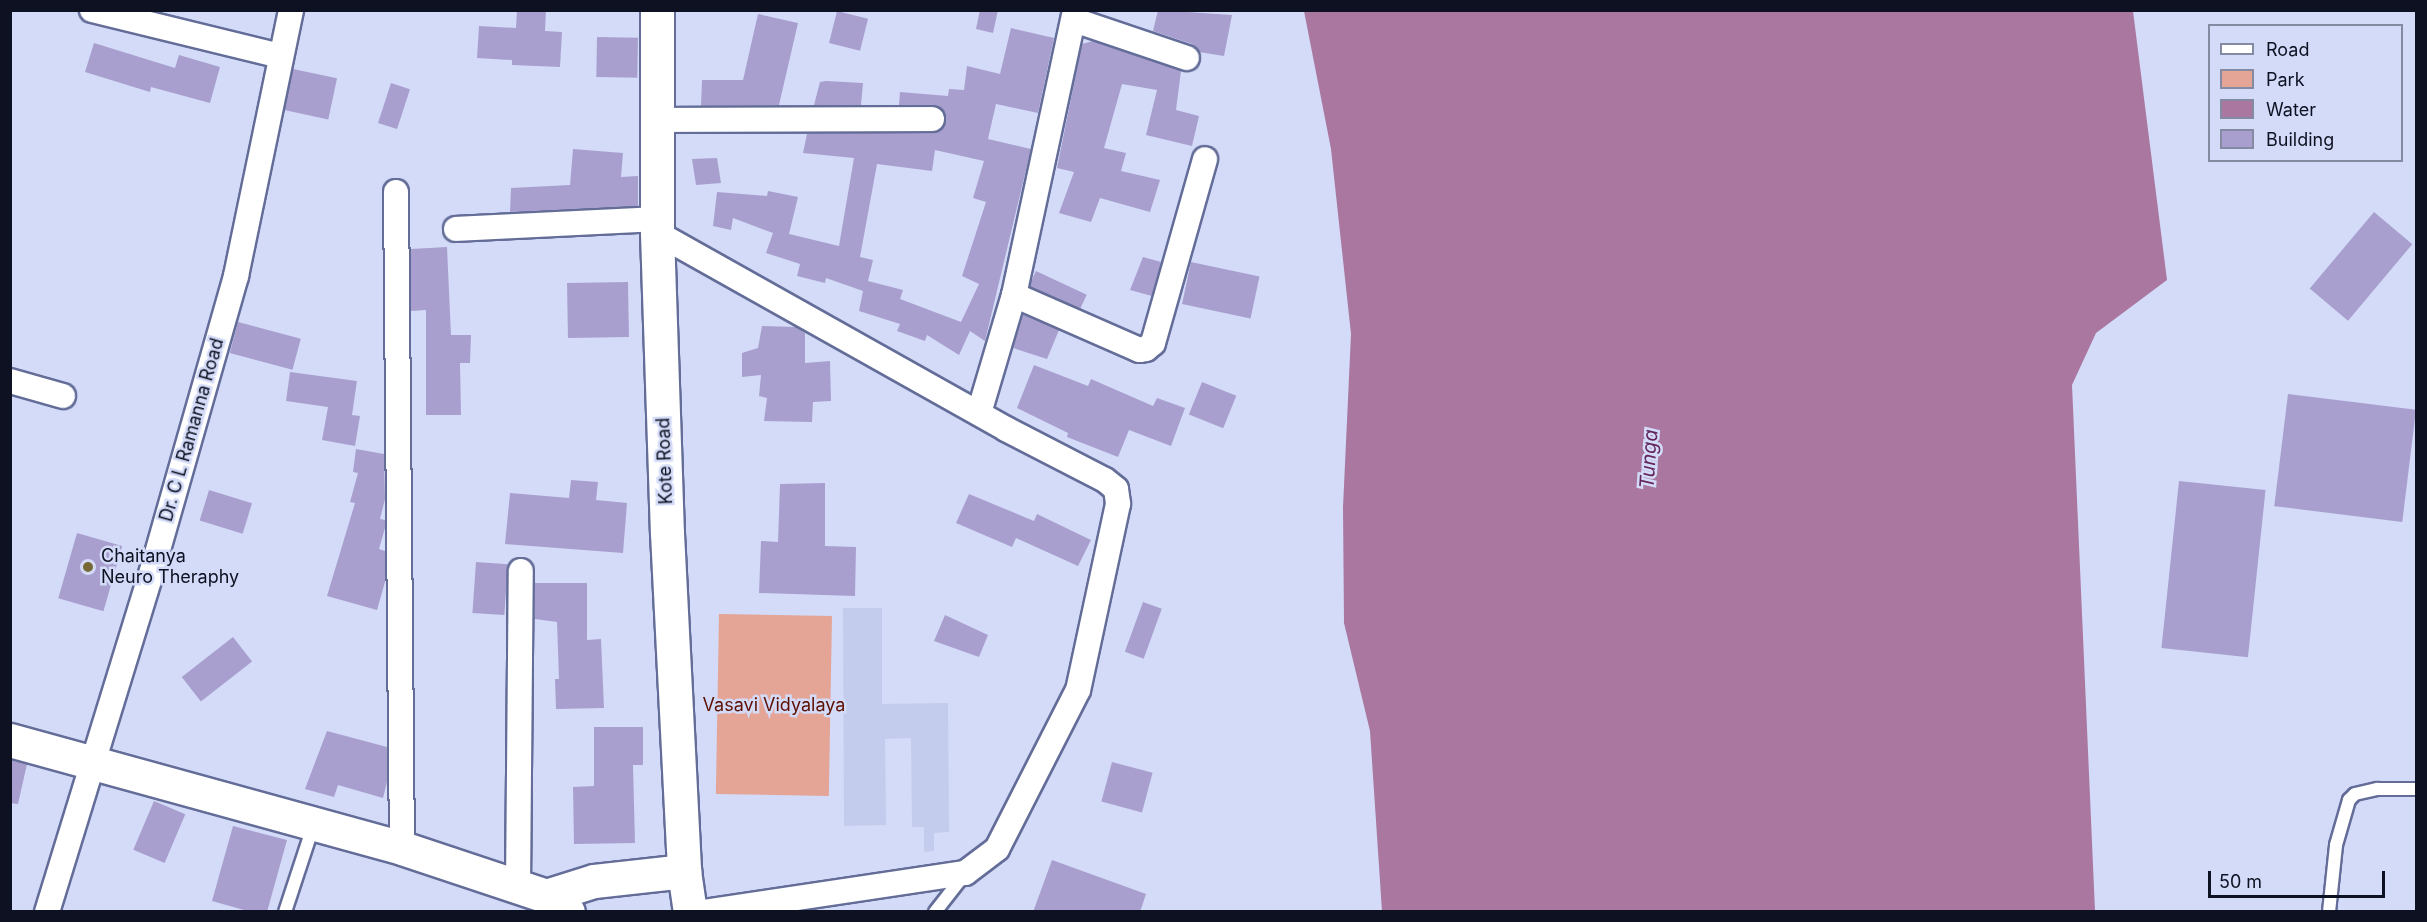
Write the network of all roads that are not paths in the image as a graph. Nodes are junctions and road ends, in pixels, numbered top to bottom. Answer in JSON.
{"nodes":[{"id":1,"x":92,"y":10,"type":"edge"},
{"id":2,"x":291,"y":10,"type":"edge"},
{"id":3,"x":657,"y":10,"type":"edge"},
{"id":4,"x":1074,"y":15,"type":"edge"},
{"id":5,"x":280,"y":56,"type":"junction"},
{"id":6,"x":1187,"y":58,"type":"dead end"},
{"id":7,"x":932,"y":119,"type":"dead end"},
{"id":8,"x":657,"y":120,"type":"junction"},
{"id":9,"x":1205,"y":159,"type":"dead end"},
{"id":10,"x":396,"y":192,"type":"dead end"},
{"id":11,"x":657,"y":226,"type":"junction"},
{"id":12,"x":456,"y":229,"type":"dead end"},
{"id":13,"x":1014,"y":295,"type":"junction"},
{"id":14,"x":10,"y":381,"type":"edge"},
{"id":15,"x":63,"y":396,"type":"dead end"},
{"id":16,"x":979,"y":413,"type":"junction"},
{"id":17,"x":521,"y":571,"type":"dead end"},
{"id":18,"x":10,"y":740,"type":"edge"},
{"id":19,"x":91,"y":761,"type":"junction"},
{"id":20,"x":2416,"y":789,"type":"edge"},
{"id":21,"x":315,"y":822,"type":"junction"},
{"id":22,"x":402,"y":848,"type":"junction"},
{"id":23,"x":684,"y":871,"type":"junction"},
{"id":24,"x":965,"y":873,"type":"junction"},
{"id":25,"x":544,"y":898,"type":"edge"},
{"id":26,"x":47,"y":912,"type":"edge"},
{"id":27,"x":285,"y":912,"type":"edge"},
{"id":28,"x":690,"y":912,"type":"edge"},
{"id":29,"x":703,"y":912,"type":"edge"},
{"id":30,"x":935,"y":912,"type":"edge"},
{"id":31,"x":2329,"y":912,"type":"edge"}],
"edges":[{"from":1,"to":5,"type":"street"},
{"from":2,"to":5,"type":"street","name":"Dr. C L Ramanna Road"},
{"from":3,"to":8,"type":"street","name":"Kote Road"},
{"from":4,"to":6,"type":"street"},
{"from":4,"to":13,"type":"street"},
{"from":5,"to":19,"type":"street","name":"Dr. C L Ramanna Road"},
{"from":7,"to":8,"type":"street"},
{"from":8,"to":11,"type":"street","name":"Kote Road"},
{"from":9,"to":13,"type":"street"},
{"from":10,"to":22,"type":"street"},
{"from":11,"to":12,"type":"street"},
{"from":11,"to":16,"type":"street"},
{"from":11,"to":23,"type":"street","name":"Kote Road"},
{"from":13,"to":16,"type":"street"},
{"from":14,"to":15,"type":"street"},
{"from":16,"to":24,"type":"street"},
{"from":17,"to":25,"type":"street"},
{"from":18,"to":19,"type":"street"},
{"from":19,"to":21,"type":"street"},
{"from":19,"to":26,"type":"street","name":"Dr. C L Ramanna Road"},
{"from":20,"to":31,"type":"lane"},
{"from":21,"to":22,"type":"street"},
{"from":21,"to":27,"type":"lane"},
{"from":22,"to":25,"type":"street"},
{"from":23,"to":25,"type":"street"},
{"from":23,"to":28,"type":"street","name":"Kote Road"},
{"from":24,"to":29,"type":"street"},
{"from":24,"to":30,"type":"lane"}]}
